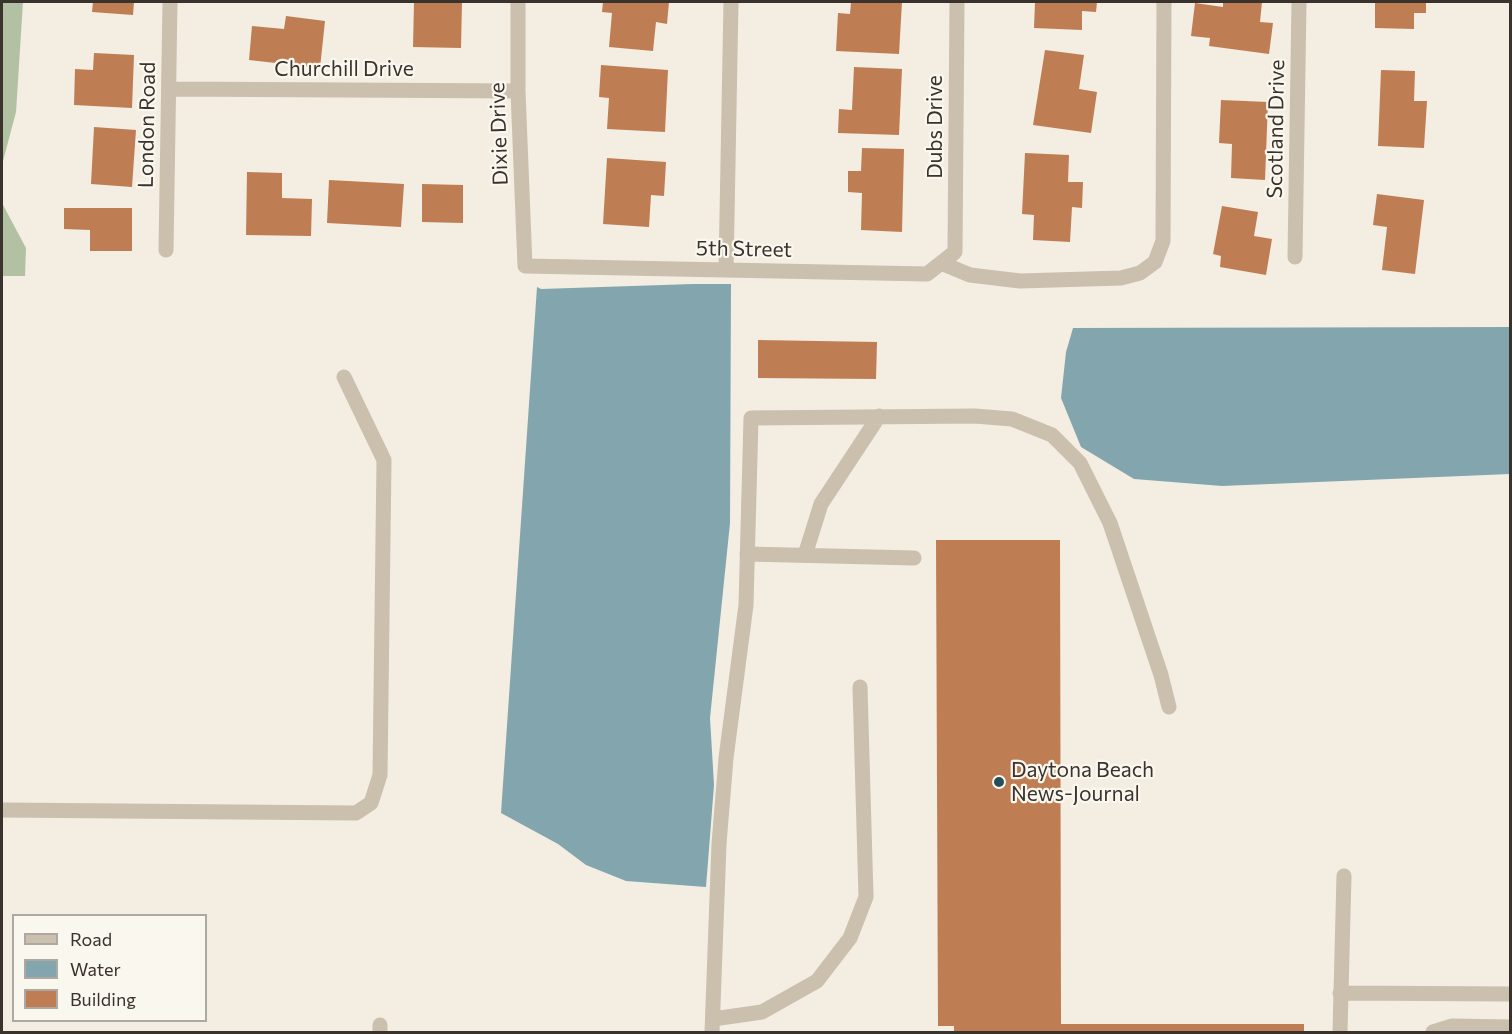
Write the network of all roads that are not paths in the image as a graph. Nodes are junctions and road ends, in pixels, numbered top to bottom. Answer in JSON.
{"nodes":[{"id":1,"x":170,"y":2,"type":"edge"},
{"id":2,"x":518,"y":2,"type":"edge"},
{"id":3,"x":731,"y":2,"type":"edge"},
{"id":4,"x":957,"y":2,"type":"edge"},
{"id":5,"x":1164,"y":2,"type":"edge"},
{"id":6,"x":1299,"y":2,"type":"edge"},
{"id":7,"x":170,"y":89,"type":"junction"},
{"id":8,"x":518,"y":91,"type":"junction"},
{"id":9,"x":166,"y":250,"type":"dead end"},
{"id":10,"x":956,"y":252,"type":"joint"},
{"id":11,"x":1295,"y":257,"type":"dead end"},
{"id":12,"x":940,"y":263,"type":"junction"},
{"id":13,"x":525,"y":266,"type":"joint"},
{"id":14,"x":726,"y":270,"type":"junction"},
{"id":15,"x":344,"y":377,"type":"dead end"},
{"id":16,"x":879,"y":416,"type":"junction"},
{"id":17,"x":747,"y":554,"type":"junction"},
{"id":18,"x":805,"y":555,"type":"junction"},
{"id":19,"x":914,"y":558,"type":"dead end"},
{"id":20,"x":860,"y":687,"type":"dead end"},
{"id":21,"x":1169,"y":707,"type":"dead end"},
{"id":22,"x":2,"y":810,"type":"edge"},
{"id":23,"x":1344,"y":876,"type":"dead end"},
{"id":24,"x":1340,"y":993,"type":"junction"},
{"id":25,"x":1510,"y":994,"type":"edge"},
{"id":26,"x":712,"y":1026,"type":"edge"},
{"id":27,"x":1510,"y":1027,"type":"edge"},
{"id":28,"x":1340,"y":1032,"type":"edge"},
{"id":29,"x":1433,"y":1032,"type":"edge"}],
"edges":[{"from":1,"to":7,"type":"street","name":"London Road"},
{"from":2,"to":8,"type":"street","name":"Dixie Drive"},
{"from":3,"to":14,"type":"street"},
{"from":4,"to":10,"type":"street","name":"Dubs Drive"},
{"from":5,"to":12,"type":"street"},
{"from":6,"to":11,"type":"street","name":"Scotland Drive"},
{"from":7,"to":8,"type":"street","name":"Churchill Drive"},
{"from":7,"to":9,"type":"street","name":"London Road"},
{"from":8,"to":13,"type":"street","name":"Dixie Drive"},
{"from":10,"to":12,"type":"street","name":"5th Street"},
{"from":12,"to":14,"type":"street","name":"5th Street"},
{"from":13,"to":14,"type":"street","name":"5th Street"},
{"from":15,"to":22,"type":"street"},
{"from":16,"to":17,"type":"street"},
{"from":16,"to":18,"type":"street"},
{"from":16,"to":21,"type":"street"},
{"from":17,"to":18,"type":"street"},
{"from":17,"to":26,"type":"street"},
{"from":18,"to":19,"type":"street"},
{"from":20,"to":26,"type":"street"},
{"from":23,"to":24,"type":"street"},
{"from":24,"to":25,"type":"street"},
{"from":24,"to":28,"type":"street"},
{"from":27,"to":29,"type":"street"}]}
